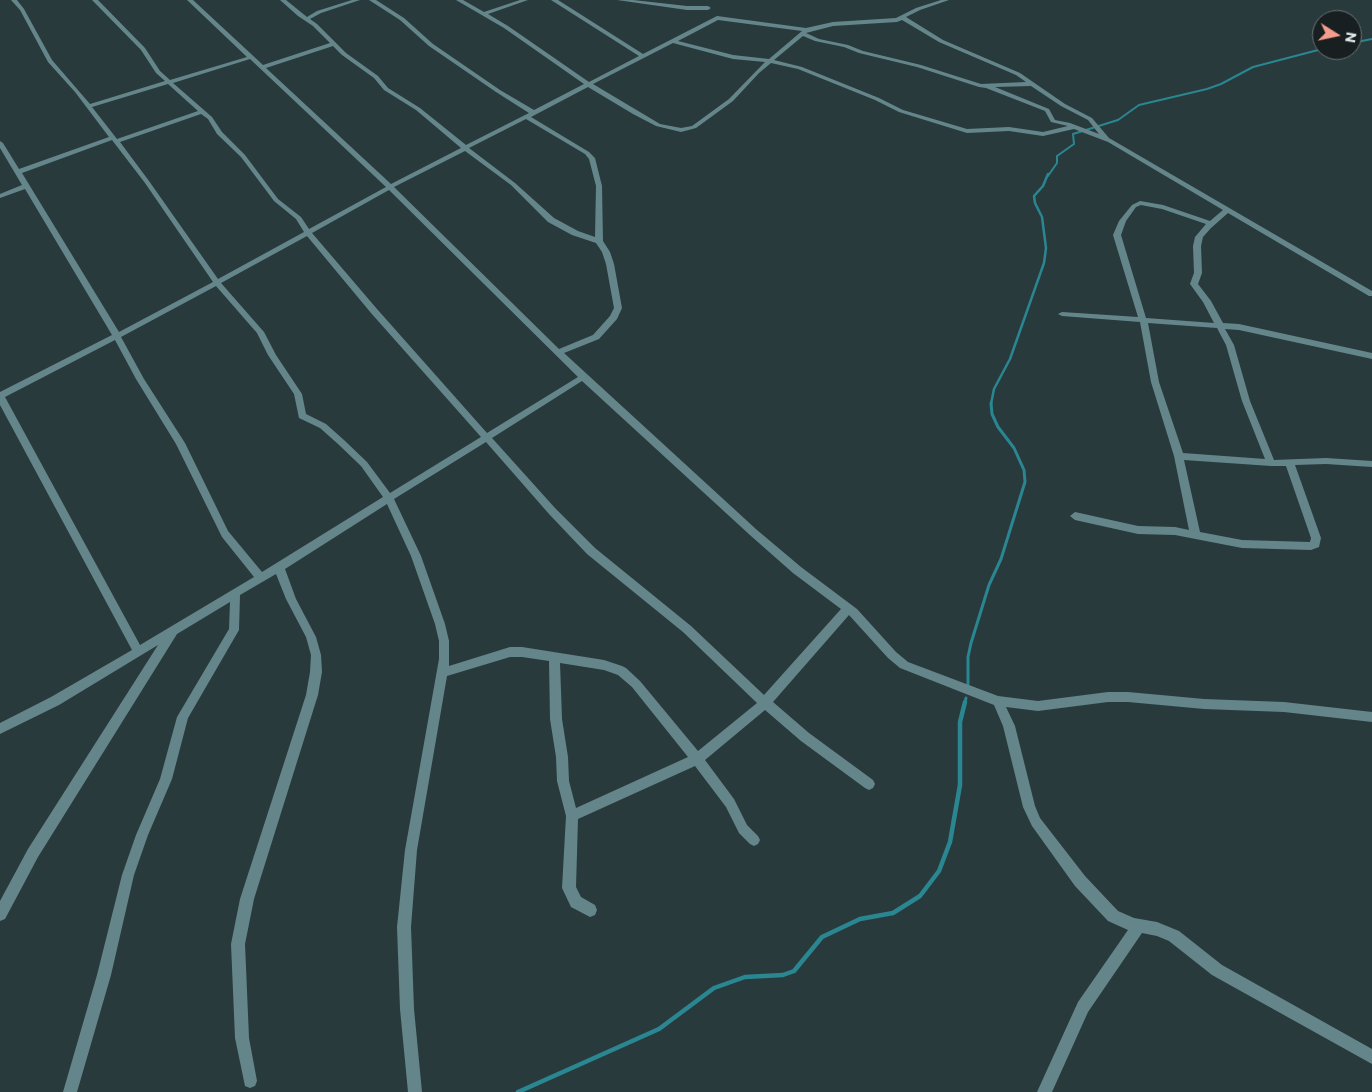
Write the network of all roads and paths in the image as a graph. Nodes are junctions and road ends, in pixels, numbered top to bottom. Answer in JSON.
{"nodes":[{"id":1,"x":14,"y":0,"type":"edge"},
{"id":2,"x":95,"y":0,"type":"edge"},
{"id":3,"x":190,"y":0,"type":"edge"},
{"id":4,"x":283,"y":0,"type":"edge"},
{"id":5,"x":358,"y":0,"type":"edge"},
{"id":6,"x":372,"y":0,"type":"edge"},
{"id":7,"x":459,"y":0,"type":"edge"},
{"id":8,"x":525,"y":0,"type":"edge"},
{"id":9,"x":554,"y":0,"type":"edge"},
{"id":10,"x":620,"y":0,"type":"edge"},
{"id":11,"x":919,"y":0,"type":"edge"},
{"id":12,"x":946,"y":0,"type":"edge"},
{"id":13,"x":703,"y":1,"type":"edge"},
{"id":14,"x":708,"y":8,"type":"junction"},
{"id":15,"x":923,"y":8,"type":"junction"},
{"id":16,"x":484,"y":14,"type":"junction"},
{"id":17,"x":717,"y":18,"type":"junction"},
{"id":18,"x":903,"y":18,"type":"junction"},
{"id":19,"x":307,"y":19,"type":"junction"},
{"id":20,"x":804,"y":31,"type":"junction"},
{"id":21,"x":673,"y":40,"type":"junction"},
{"id":22,"x":332,"y":44,"type":"junction"},
{"id":23,"x":643,"y":56,"type":"junction"},
{"id":24,"x":252,"y":57,"type":"junction"},
{"id":25,"x":768,"y":61,"type":"junction"},
{"id":26,"x":262,"y":67,"type":"junction"},
{"id":27,"x":170,"y":82,"type":"junction"},
{"id":28,"x":588,"y":84,"type":"junction"},
{"id":29,"x":1032,"y":84,"type":"junction"},
{"id":30,"x":989,"y":87,"type":"junction"},
{"id":31,"x":88,"y":106,"type":"junction"},
{"id":32,"x":203,"y":112,"type":"junction"},
{"id":33,"x":534,"y":113,"type":"junction"},
{"id":34,"x":527,"y":117,"type":"junction"},
{"id":35,"x":1074,"y":127,"type":"junction"},
{"id":36,"x":113,"y":140,"type":"junction"},
{"id":37,"x":1107,"y":140,"type":"junction"},
{"id":38,"x":0,"y":142,"type":"edge"},
{"id":39,"x":466,"y":149,"type":"junction"},
{"id":40,"x":18,"y":172,"type":"junction"},
{"id":41,"x":26,"y":186,"type":"junction"},
{"id":42,"x":390,"y":187,"type":"junction"},
{"id":43,"x":0,"y":196,"type":"edge"},
{"id":44,"x":1228,"y":210,"type":"junction"},
{"id":45,"x":1210,"y":224,"type":"junction"},
{"id":46,"x":308,"y":233,"type":"junction"},
{"id":47,"x":600,"y":241,"type":"junction"},
{"id":48,"x":217,"y":283,"type":"junction"},
{"id":49,"x":1372,"y":294,"type":"edge"},
{"id":50,"x":1062,"y":314,"type":"dead end"},
{"id":51,"x":1143,"y":320,"type":"junction"},
{"id":52,"x":1219,"y":324,"type":"junction"},
{"id":53,"x":117,"y":336,"type":"junction"},
{"id":54,"x":559,"y":352,"type":"junction"},
{"id":55,"x":1372,"y":356,"type":"edge"},
{"id":56,"x":583,"y":376,"type":"junction"},
{"id":57,"x":0,"y":396,"type":"edge"},
{"id":58,"x":486,"y":437,"type":"junction"},
{"id":59,"x":1179,"y":456,"type":"junction"},
{"id":60,"x":1271,"y":463,"type":"junction"},
{"id":61,"x":1290,"y":464,"type":"junction"},
{"id":62,"x":1372,"y":464,"type":"edge"},
{"id":63,"x":389,"y":498,"type":"junction"},
{"id":64,"x":1075,"y":516,"type":"dead end"},
{"id":65,"x":1195,"y":534,"type":"junction"},
{"id":66,"x":279,"y":567,"type":"junction"},
{"id":67,"x":260,"y":577,"type":"junction"},
{"id":68,"x":235,"y":592,"type":"junction"},
{"id":69,"x":848,"y":608,"type":"junction"},
{"id":70,"x":174,"y":629,"type":"junction"},
{"id":71,"x":138,"y":652,"type":"junction"},
{"id":72,"x":554,"y":657,"type":"junction"},
{"id":73,"x":443,"y":673,"type":"junction"},
{"id":74,"x":998,"y":701,"type":"junction"},
{"id":75,"x":765,"y":703,"type":"junction"},
{"id":76,"x":1372,"y":717,"type":"edge"},
{"id":77,"x":0,"y":728,"type":"edge"},
{"id":78,"x":697,"y":759,"type":"junction"},
{"id":79,"x":868,"y":784,"type":"dead end"},
{"id":80,"x":572,"y":816,"type":"junction"},
{"id":81,"x":754,"y":840,"type":"dead end"},
{"id":82,"x":590,"y":910,"type":"dead end"},
{"id":83,"x":0,"y":914,"type":"edge"},
{"id":84,"x":1139,"y":926,"type":"junction"},
{"id":85,"x":1372,"y":1057,"type":"edge"},
{"id":86,"x":250,"y":1081,"type":"dead end"},
{"id":87,"x":70,"y":1092,"type":"edge"},
{"id":88,"x":414,"y":1092,"type":"edge"},
{"id":89,"x":1044,"y":1092,"type":"edge"}],
"edges":[{"from":1,"to":31,"type":"street"},
{"from":2,"to":27,"type":"street"},
{"from":3,"to":24,"type":"street"},
{"from":4,"to":19,"type":"street"},
{"from":5,"to":19,"type":"street"},
{"from":6,"to":33,"type":"street"},
{"from":7,"to":16,"type":"street"},
{"from":8,"to":16,"type":"street"},
{"from":9,"to":23,"type":"street"},
{"from":10,"to":14,"type":"street"},
{"from":11,"to":15,"type":"street"},
{"from":12,"to":15,"type":"street"},
{"from":13,"to":14,"type":"street"},
{"from":14,"to":17,"type":"street"},
{"from":15,"to":18,"type":"street"},
{"from":16,"to":28,"type":"street"},
{"from":17,"to":20,"type":"street"},
{"from":17,"to":21,"type":"street"},
{"from":18,"to":20,"type":"street"},
{"from":18,"to":29,"type":"street"},
{"from":19,"to":22,"type":"street"},
{"from":20,"to":25,"type":"street"},
{"from":20,"to":30,"type":"street"},
{"from":21,"to":23,"type":"street"},
{"from":21,"to":25,"type":"street"},
{"from":22,"to":26,"type":"street"},
{"from":22,"to":39,"type":"street"},
{"from":23,"to":28,"type":"street"},
{"from":24,"to":26,"type":"street"},
{"from":24,"to":27,"type":"street"},
{"from":25,"to":28,"type":"street"},
{"from":25,"to":35,"type":"street"},
{"from":26,"to":42,"type":"street"},
{"from":27,"to":31,"type":"street"},
{"from":27,"to":32,"type":"street"},
{"from":28,"to":33,"type":"street"},
{"from":29,"to":30,"type":"street"},
{"from":29,"to":37,"type":"street"},
{"from":30,"to":35,"type":"street"},
{"from":31,"to":36,"type":"street"},
{"from":32,"to":36,"type":"street"},
{"from":32,"to":46,"type":"street"},
{"from":33,"to":34,"type":"street"},
{"from":34,"to":39,"type":"street"},
{"from":34,"to":47,"type":"street"},
{"from":35,"to":37,"type":"street"},
{"from":36,"to":40,"type":"street"},
{"from":36,"to":48,"type":"street"},
{"from":37,"to":44,"type":"street"},
{"from":38,"to":40,"type":"street"},
{"from":39,"to":42,"type":"street"},
{"from":39,"to":47,"type":"street"},
{"from":40,"to":41,"type":"street"},
{"from":41,"to":43,"type":"street"},
{"from":41,"to":53,"type":"street"},
{"from":42,"to":46,"type":"street"},
{"from":42,"to":54,"type":"street"},
{"from":44,"to":45,"type":"street"},
{"from":44,"to":49,"type":"street"},
{"from":45,"to":51,"type":"street"},
{"from":45,"to":52,"type":"street"},
{"from":46,"to":48,"type":"street"},
{"from":46,"to":58,"type":"street"},
{"from":47,"to":54,"type":"street"},
{"from":48,"to":53,"type":"street"},
{"from":48,"to":63,"type":"street"},
{"from":50,"to":51,"type":"street"},
{"from":51,"to":52,"type":"street"},
{"from":51,"to":59,"type":"street"},
{"from":52,"to":55,"type":"street"},
{"from":52,"to":60,"type":"street"},
{"from":53,"to":57,"type":"street"},
{"from":53,"to":67,"type":"street"},
{"from":54,"to":56,"type":"street"},
{"from":56,"to":58,"type":"street"},
{"from":56,"to":69,"type":"street"},
{"from":57,"to":71,"type":"street"},
{"from":58,"to":63,"type":"street"},
{"from":58,"to":75,"type":"street"},
{"from":59,"to":60,"type":"street"},
{"from":59,"to":65,"type":"street"},
{"from":60,"to":61,"type":"street"},
{"from":61,"to":62,"type":"street"},
{"from":61,"to":65,"type":"street"},
{"from":63,"to":66,"type":"street"},
{"from":63,"to":73,"type":"street"},
{"from":64,"to":65,"type":"street"},
{"from":66,"to":67,"type":"street"},
{"from":66,"to":86,"type":"street"},
{"from":67,"to":68,"type":"street"},
{"from":68,"to":70,"type":"street"},
{"from":68,"to":87,"type":"street"},
{"from":69,"to":74,"type":"street"},
{"from":69,"to":75,"type":"street"},
{"from":70,"to":71,"type":"street"},
{"from":70,"to":83,"type":"street"},
{"from":71,"to":77,"type":"street"},
{"from":72,"to":73,"type":"street"},
{"from":72,"to":78,"type":"street"},
{"from":72,"to":80,"type":"street"},
{"from":73,"to":88,"type":"street"},
{"from":74,"to":76,"type":"street"},
{"from":74,"to":84,"type":"street"},
{"from":75,"to":78,"type":"street"},
{"from":75,"to":79,"type":"street"},
{"from":78,"to":80,"type":"street"},
{"from":78,"to":81,"type":"street"},
{"from":80,"to":82,"type":"street"},
{"from":84,"to":85,"type":"street"},
{"from":84,"to":89,"type":"street"}]}
